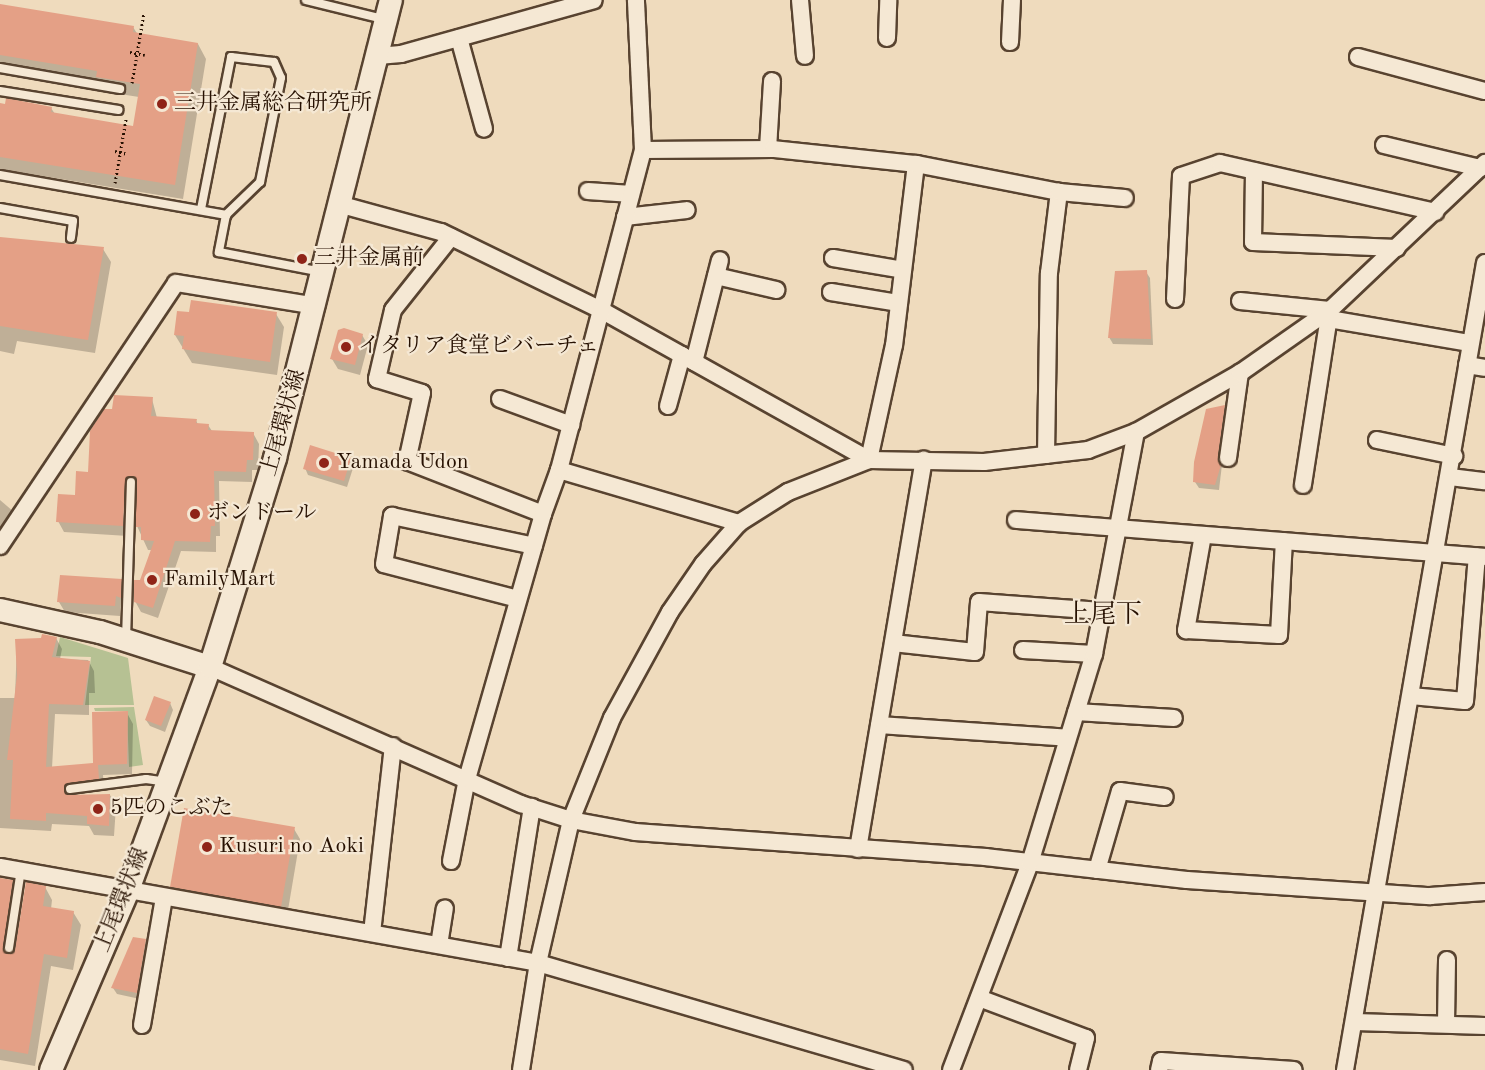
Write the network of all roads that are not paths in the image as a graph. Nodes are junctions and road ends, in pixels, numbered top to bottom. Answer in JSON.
{"nodes":[{"id":1,"x":306,"y":0,"type":"edge"},
{"id":2,"x":594,"y":0,"type":"edge"},
{"id":3,"x":636,"y":0,"type":"edge"},
{"id":4,"x":800,"y":0,"type":"edge"},
{"id":5,"x":888,"y":0,"type":"edge"},
{"id":6,"x":1012,"y":0,"type":"edge"},
{"id":7,"x":389,"y":10,"type":"edge"},
{"id":8,"x":459,"y":38,"type":"junction"},
{"id":9,"x":887,"y":38,"type":"dead end"},
{"id":10,"x":1010,"y":42,"type":"dead end"},
{"id":11,"x":378,"y":56,"type":"junction"},
{"id":12,"x":805,"y":56,"type":"dead end"},
{"id":13,"x":1358,"y":57,"type":"dead end"},
{"id":14,"x":0,"y":68,"type":"edge"},
{"id":15,"x":772,"y":81,"type":"dead end"},
{"id":16,"x":120,"y":89,"type":"dead end"},
{"id":17,"x":0,"y":91,"type":"edge"},
{"id":18,"x":1485,"y":91,"type":"edge"},
{"id":19,"x":118,"y":111,"type":"dead end"},
{"id":20,"x":484,"y":129,"type":"dead end"},
{"id":21,"x":1384,"y":145,"type":"dead end"},
{"id":22,"x":768,"y":149,"type":"junction"},
{"id":23,"x":643,"y":150,"type":"junction"},
{"id":24,"x":915,"y":164,"type":"junction"},
{"id":25,"x":1482,"y":165,"type":"edge"},
{"id":26,"x":1254,"y":171,"type":"junction"},
{"id":27,"x":0,"y":175,"type":"edge"},
{"id":28,"x":588,"y":191,"type":"dead end"},
{"id":29,"x":1059,"y":192,"type":"junction"},
{"id":30,"x":631,"y":194,"type":"junction"},
{"id":31,"x":1125,"y":198,"type":"dead end"},
{"id":32,"x":342,"y":206,"type":"junction"},
{"id":33,"x":0,"y":208,"type":"edge"},
{"id":34,"x":201,"y":209,"type":"junction"},
{"id":35,"x":687,"y":210,"type":"dead end"},
{"id":36,"x":1435,"y":212,"type":"junction"},
{"id":37,"x":226,"y":215,"type":"junction"},
{"id":38,"x":625,"y":217,"type":"junction"},
{"id":39,"x":451,"y":237,"type":"junction"},
{"id":40,"x":71,"y":238,"type":"dead end"},
{"id":41,"x":1397,"y":248,"type":"junction"},
{"id":42,"x":832,"y":258,"type":"dead end"},
{"id":43,"x":1485,"y":263,"type":"edge"},
{"id":44,"x":903,"y":270,"type":"junction"},
{"id":45,"x":325,"y":273,"type":"junction"},
{"id":46,"x":776,"y":290,"type":"dead end"},
{"id":47,"x":831,"y":292,"type":"dead end"},
{"id":48,"x":1482,"y":296,"type":"edge"},
{"id":49,"x":1175,"y":299,"type":"dead end"},
{"id":50,"x":1240,"y":301,"type":"dead end"},
{"id":51,"x":899,"y":303,"type":"junction"},
{"id":52,"x":316,"y":306,"type":"junction"},
{"id":53,"x":601,"y":310,"type":"junction"},
{"id":54,"x":1329,"y":315,"type":"junction"},
{"id":55,"x":1470,"y":343,"type":"junction"},
{"id":56,"x":688,"y":359,"type":"junction"},
{"id":57,"x":1467,"y":365,"type":"junction"},
{"id":58,"x":1485,"y":368,"type":"edge"},
{"id":59,"x":1240,"y":373,"type":"junction"},
{"id":60,"x":500,"y":399,"type":"dead end"},
{"id":61,"x":668,"y":406,"type":"dead end"},
{"id":62,"x":571,"y":425,"type":"junction"},
{"id":63,"x":1136,"y":432,"type":"junction"},
{"id":64,"x":1377,"y":440,"type":"dead end"},
{"id":65,"x":1046,"y":455,"type":"junction"},
{"id":66,"x":1454,"y":456,"type":"junction"},
{"id":67,"x":1228,"y":458,"type":"dead end"},
{"id":68,"x":869,"y":460,"type":"junction"},
{"id":69,"x":924,"y":460,"type":"junction"},
{"id":70,"x":559,"y":470,"type":"junction"},
{"id":71,"x":1450,"y":477,"type":"junction"},
{"id":72,"x":1485,"y":481,"type":"edge"},
{"id":73,"x":130,"y":482,"type":"dead end"},
{"id":74,"x":1303,"y":485,"type":"dead end"},
{"id":75,"x":543,"y":514,"type":"junction"},
{"id":76,"x":1016,"y":520,"type":"dead end"},
{"id":77,"x":739,"y":523,"type":"junction"},
{"id":78,"x":1118,"y":528,"type":"junction"},
{"id":79,"x":1203,"y":535,"type":"junction"},
{"id":80,"x":1284,"y":541,"type":"junction"},
{"id":81,"x":0,"y":546,"type":"edge"},
{"id":82,"x":534,"y":546,"type":"junction"},
{"id":83,"x":1435,"y":552,"type":"junction"},
{"id":84,"x":1481,"y":557,"type":"edge"},
{"id":85,"x":518,"y":599,"type":"junction"},
{"id":86,"x":0,"y":610,"type":"edge"},
{"id":87,"x":1102,"y":611,"type":"junction"},
{"id":88,"x":126,"y":640,"type":"junction"},
{"id":89,"x":893,"y":643,"type":"junction"},
{"id":90,"x":1023,"y":650,"type":"dead end"},
{"id":91,"x":1094,"y":654,"type":"junction"},
{"id":92,"x":210,"y":667,"type":"junction"},
{"id":93,"x":1411,"y":696,"type":"junction"},
{"id":94,"x":1076,"y":712,"type":"junction"},
{"id":95,"x":1174,"y":718,"type":"dead end"},
{"id":96,"x":879,"y":725,"type":"junction"},
{"id":97,"x":1068,"y":738,"type":"junction"},
{"id":98,"x":393,"y":746,"type":"junction"},
{"id":99,"x":467,"y":779,"type":"junction"},
{"id":100,"x":170,"y":782,"type":"junction"},
{"id":101,"x":70,"y":789,"type":"dead end"},
{"id":102,"x":1165,"y":797,"type":"dead end"},
{"id":103,"x":532,"y":807,"type":"junction"},
{"id":104,"x":571,"y":820,"type":"junction"},
{"id":105,"x":858,"y":849,"type":"junction"},
{"id":106,"x":451,"y":861,"type":"dead end"},
{"id":107,"x":1030,"y":862,"type":"junction"},
{"id":108,"x":0,"y":867,"type":"edge"},
{"id":109,"x":21,"y":870,"type":"junction"},
{"id":110,"x":1097,"y":870,"type":"junction"},
{"id":111,"x":128,"y":890,"type":"junction"},
{"id":112,"x":1485,"y":892,"type":"edge"},
{"id":113,"x":1375,"y":893,"type":"junction"},
{"id":114,"x":164,"y":898,"type":"junction"},
{"id":115,"x":445,"y":909,"type":"dead end"},
{"id":116,"x":372,"y":933,"type":"junction"},
{"id":117,"x":439,"y":945,"type":"junction"},
{"id":118,"x":9,"y":948,"type":"dead end"},
{"id":119,"x":508,"y":958,"type":"junction"},
{"id":120,"x":1447,"y":960,"type":"dead end"},
{"id":121,"x":538,"y":963,"type":"junction"},
{"id":122,"x":979,"y":998,"type":"junction"},
{"id":123,"x":1355,"y":1022,"type":"junction"},
{"id":124,"x":1446,"y":1024,"type":"junction"},
{"id":125,"x":142,"y":1025,"type":"dead end"},
{"id":126,"x":1485,"y":1026,"type":"edge"},
{"id":127,"x":51,"y":1070,"type":"edge"},
{"id":128,"x":521,"y":1070,"type":"edge"},
{"id":129,"x":903,"y":1070,"type":"edge"},
{"id":130,"x":951,"y":1070,"type":"edge"},
{"id":131,"x":1078,"y":1070,"type":"edge"},
{"id":132,"x":1159,"y":1070,"type":"edge"},
{"id":133,"x":1293,"y":1070,"type":"edge"},
{"id":134,"x":1345,"y":1070,"type":"edge"}],
"edges":[{"from":1,"to":7,"type":"lane"},
{"from":2,"to":8,"type":"street"},
{"from":3,"to":23,"type":"street"},
{"from":4,"to":12,"type":"street"},
{"from":5,"to":9,"type":"street"},
{"from":6,"to":10,"type":"street"},
{"from":7,"to":11,"type":"main road","name":"上尾環状線"},
{"from":8,"to":11,"type":"street"},
{"from":8,"to":20,"type":"street"},
{"from":11,"to":32,"type":"main road","name":"上尾環状線"},
{"from":13,"to":18,"type":"street"},
{"from":14,"to":16,"type":"lane"},
{"from":15,"to":22,"type":"street"},
{"from":17,"to":19,"type":"lane"},
{"from":21,"to":25,"type":"street"},
{"from":22,"to":23,"type":"street"},
{"from":22,"to":24,"type":"street"},
{"from":23,"to":30,"type":"street"},
{"from":24,"to":29,"type":"street"},
{"from":24,"to":44,"type":"street"},
{"from":25,"to":36,"type":"street"},
{"from":26,"to":36,"type":"street"},
{"from":26,"to":41,"type":"street"},
{"from":26,"to":49,"type":"street"},
{"from":27,"to":34,"type":"lane"},
{"from":28,"to":30,"type":"street"},
{"from":29,"to":31,"type":"street"},
{"from":29,"to":65,"type":"street"},
{"from":30,"to":38,"type":"street"},
{"from":32,"to":39,"type":"street"},
{"from":32,"to":45,"type":"main road","name":"上尾環状線"},
{"from":33,"to":40,"type":"lane"},
{"from":34,"to":37,"type":"lane"},
{"from":34,"to":37,"type":"lane"},
{"from":35,"to":38,"type":"street"},
{"from":36,"to":41,"type":"street"},
{"from":37,"to":45,"type":"lane"},
{"from":38,"to":53,"type":"street"},
{"from":39,"to":53,"type":"street"},
{"from":39,"to":75,"type":"street"},
{"from":41,"to":54,"type":"street"},
{"from":42,"to":44,"type":"street"},
{"from":43,"to":48,"type":"street"},
{"from":44,"to":51,"type":"street"},
{"from":45,"to":52,"type":"main road","name":"上尾環状線"},
{"from":46,"to":56,"type":"street"},
{"from":47,"to":51,"type":"street"},
{"from":48,"to":55,"type":"street"},
{"from":50,"to":54,"type":"street"},
{"from":51,"to":68,"type":"street"},
{"from":52,"to":81,"type":"street"},
{"from":52,"to":92,"type":"main road","name":"上尾環状線"},
{"from":53,"to":56,"type":"street"},
{"from":53,"to":62,"type":"street"},
{"from":54,"to":55,"type":"street"},
{"from":54,"to":59,"type":"street"},
{"from":54,"to":74,"type":"street"},
{"from":55,"to":57,"type":"street"},
{"from":56,"to":61,"type":"street"},
{"from":56,"to":68,"type":"street"},
{"from":57,"to":58,"type":"street"},
{"from":57,"to":66,"type":"street"},
{"from":59,"to":63,"type":"street"},
{"from":59,"to":67,"type":"street"},
{"from":60,"to":62,"type":"street"},
{"from":62,"to":70,"type":"street"},
{"from":63,"to":65,"type":"street"},
{"from":63,"to":78,"type":"street"},
{"from":64,"to":66,"type":"street"},
{"from":65,"to":69,"type":"street"},
{"from":66,"to":71,"type":"street"},
{"from":68,"to":69,"type":"street"},
{"from":68,"to":77,"type":"street"},
{"from":69,"to":89,"type":"street"},
{"from":70,"to":75,"type":"street"},
{"from":70,"to":77,"type":"street"},
{"from":71,"to":72,"type":"street"},
{"from":71,"to":83,"type":"street"},
{"from":73,"to":88,"type":"lane"},
{"from":75,"to":82,"type":"street"},
{"from":76,"to":78,"type":"street"},
{"from":77,"to":104,"type":"street"},
{"from":78,"to":79,"type":"street"},
{"from":78,"to":87,"type":"street"},
{"from":79,"to":80,"type":"street"},
{"from":79,"to":80,"type":"street"},
{"from":80,"to":83,"type":"street"},
{"from":82,"to":85,"type":"street"},
{"from":82,"to":85,"type":"street"},
{"from":83,"to":84,"type":"street"},
{"from":83,"to":93,"type":"street"},
{"from":84,"to":93,"type":"street"},
{"from":85,"to":99,"type":"street"},
{"from":86,"to":88,"type":"main road"},
{"from":87,"to":89,"type":"street"},
{"from":87,"to":91,"type":"street"},
{"from":88,"to":92,"type":"main road"},
{"from":89,"to":96,"type":"street"},
{"from":90,"to":91,"type":"street"},
{"from":91,"to":94,"type":"street"},
{"from":92,"to":98,"type":"street"},
{"from":92,"to":100,"type":"main road","name":"上尾環状線"},
{"from":93,"to":113,"type":"street"},
{"from":94,"to":95,"type":"street"},
{"from":94,"to":97,"type":"street"},
{"from":96,"to":97,"type":"street"},
{"from":96,"to":105,"type":"street"},
{"from":97,"to":107,"type":"street"},
{"from":98,"to":99,"type":"street"},
{"from":98,"to":116,"type":"street"},
{"from":99,"to":103,"type":"street"},
{"from":99,"to":106,"type":"street"},
{"from":100,"to":101,"type":"lane"},
{"from":100,"to":111,"type":"main road","name":"上尾環状線"},
{"from":102,"to":110,"type":"street"},
{"from":103,"to":104,"type":"street"},
{"from":103,"to":119,"type":"street"},
{"from":104,"to":105,"type":"street"},
{"from":104,"to":121,"type":"street"},
{"from":105,"to":107,"type":"street"},
{"from":107,"to":110,"type":"street"},
{"from":107,"to":122,"type":"street"},
{"from":108,"to":109,"type":"street"},
{"from":109,"to":111,"type":"street"},
{"from":109,"to":118,"type":"lane"},
{"from":110,"to":113,"type":"street"},
{"from":111,"to":114,"type":"street"},
{"from":111,"to":127,"type":"main road","name":"上尾環状線"},
{"from":112,"to":113,"type":"street"},
{"from":113,"to":123,"type":"street"},
{"from":114,"to":116,"type":"street"},
{"from":114,"to":125,"type":"street"},
{"from":115,"to":117,"type":"street"},
{"from":116,"to":117,"type":"street"},
{"from":117,"to":119,"type":"street"},
{"from":119,"to":121,"type":"street"},
{"from":120,"to":124,"type":"street"},
{"from":121,"to":128,"type":"street"},
{"from":121,"to":129,"type":"street"},
{"from":122,"to":130,"type":"street"},
{"from":122,"to":131,"type":"street"},
{"from":123,"to":124,"type":"street"},
{"from":123,"to":134,"type":"street"},
{"from":124,"to":126,"type":"street"},
{"from":132,"to":133,"type":"street"}]}
